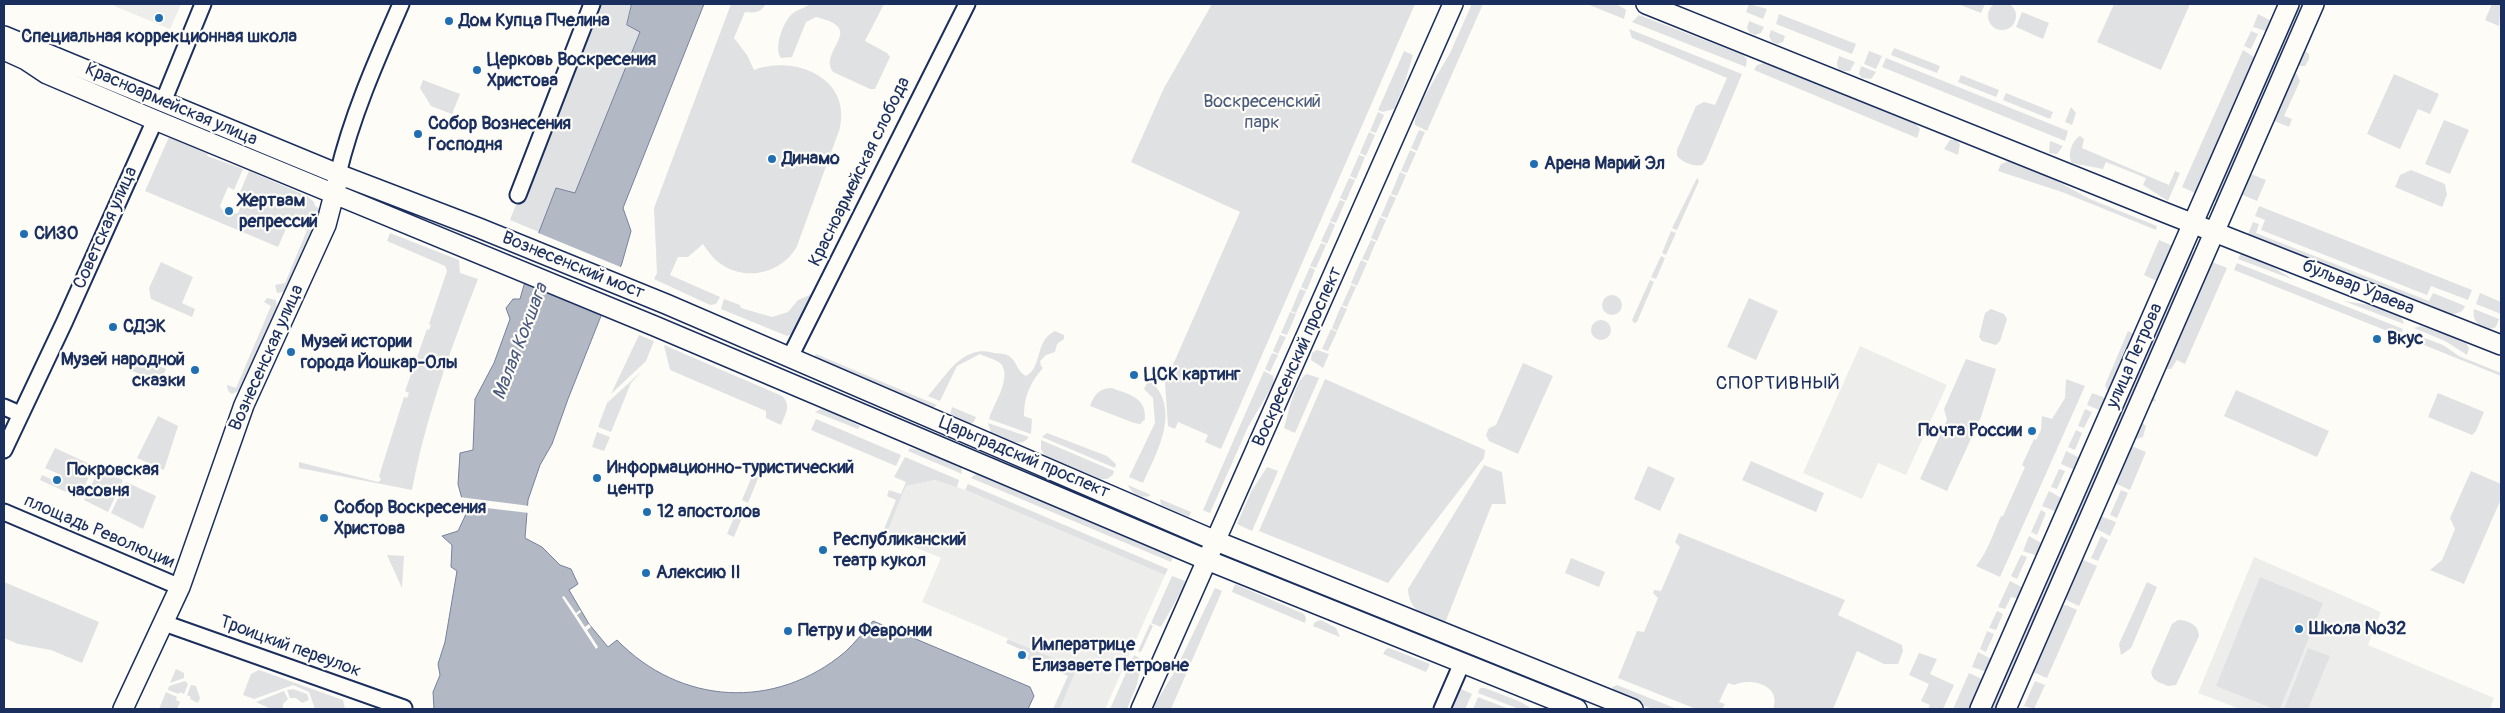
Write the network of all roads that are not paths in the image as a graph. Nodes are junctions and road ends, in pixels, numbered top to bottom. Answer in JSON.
{"nodes":[{"id":1,"x":204,"y":4,"type":"edge"},
{"id":2,"x":401,"y":4,"type":"edge"},
{"id":3,"x":592,"y":4,"type":"edge"},
{"id":4,"x":967,"y":4,"type":"edge"},
{"id":5,"x":1453,"y":4,"type":"edge"},
{"id":6,"x":1646,"y":4,"type":"edge"},
{"id":7,"x":2290,"y":4,"type":"edge"},
{"id":8,"x":2314,"y":4,"type":"edge"},
{"id":9,"x":4,"y":36,"type":"edge"},
{"id":10,"x":4,"y":50,"type":"edge"},
{"id":11,"x":163,"y":102,"type":"junction"},
{"id":12,"x":155,"y":120,"type":"junction"},
{"id":13,"x":338,"y":174,"type":"junction"},
{"id":14,"x":334,"y":194,"type":"junction"},
{"id":15,"x":518,"y":195,"type":"dead end"},
{"id":16,"x":2193,"y":223,"type":"junction"},
{"id":17,"x":2214,"y":231,"type":"junction"},
{"id":18,"x":666,"y":304,"type":"joint"},
{"id":19,"x":657,"y":326,"type":"joint"},
{"id":20,"x":2501,"y":345,"type":"edge"},
{"id":21,"x":790,"y":357,"type":"junction"},
{"id":22,"x":4,"y":407,"type":"edge"},
{"id":23,"x":20,"y":414,"type":"junction"},
{"id":24,"x":4,"y":450,"type":"edge"},
{"id":25,"x":4,"y":512,"type":"edge"},
{"id":26,"x":1216,"y":541,"type":"junction"},
{"id":27,"x":1208,"y":560,"type":"junction"},
{"id":28,"x":180,"y":587,"type":"junction"},
{"id":29,"x":164,"y":622,"type":"junction"},
{"id":30,"x":1462,"y":663,"type":"junction"},
{"id":31,"x":404,"y":708,"type":"dead end"},
{"id":32,"x":123,"y":709,"type":"edge"},
{"id":33,"x":1141,"y":709,"type":"edge"},
{"id":34,"x":1442,"y":709,"type":"edge"},
{"id":35,"x":1577,"y":709,"type":"edge"},
{"id":36,"x":1633,"y":709,"type":"edge"},
{"id":37,"x":1980,"y":709,"type":"edge"},
{"id":38,"x":2006,"y":709,"type":"edge"}],
"edges":[{"from":1,"to":11,"type":"street","name":"Советская улица"},
{"from":2,"to":13,"type":"street","name":"Вознесенская улица"},
{"from":3,"to":15,"type":"street"},
{"from":4,"to":21,"type":"street","name":"Красноармейская слобода"},
{"from":5,"to":26,"type":"main road","name":"Воскресенский проспект"},
{"from":6,"to":16,"type":"main road","name":"бульвар Ураева"},
{"from":7,"to":16,"type":"main road","name":"улица Петрова"},
{"from":8,"to":17,"type":"main road","name":"улица Петрова"},
{"from":9,"to":11,"type":"main road","name":"Красноармейская улица"},
{"from":10,"to":12,"type":"main road","name":"Красноармейская улица"},
{"from":11,"to":12,"type":"main road","name":"Советская улица"},
{"from":11,"to":13,"type":"main road","name":"Красноармейская улица"},
{"from":12,"to":14,"type":"main road","name":"Красноармейская улица"},
{"from":12,"to":23,"type":"street","name":"Советская улица"},
{"from":13,"to":14,"type":"main road","name":"Вознесенская улица"},
{"from":13,"to":18,"type":"main road","name":"Вознесенский мост"},
{"from":14,"to":19,"type":"main road","name":"Вознесенский мост"},
{"from":14,"to":28,"type":"main road","name":"Вознесенская улица"},
{"from":16,"to":17,"type":"main road","name":"бульвар Ураева"},
{"from":16,"to":37,"type":"main road","name":"улица Петрова"},
{"from":17,"to":20,"type":"main road","name":"бульвар Ураева"},
{"from":17,"to":38,"type":"main road","name":"улица Петрова"},
{"from":18,"to":21,"type":"main road","name":"Царьградский проспект"},
{"from":19,"to":27,"type":"main road","name":"Царьградский проспект"},
{"from":21,"to":26,"type":"main road","name":"Царьградский проспект"},
{"from":22,"to":23,"type":"street"},
{"from":23,"to":24,"type":"street","name":"Советская улица"},
{"from":25,"to":28,"type":"street","name":"площадь Революции"},
{"from":26,"to":27,"type":"main road","name":"Воскресенский проспект"},
{"from":26,"to":36,"type":"main road","name":"Царьградский проспект"},
{"from":27,"to":30,"type":"main road","name":"Царьградский проспект"},
{"from":27,"to":33,"type":"main road","name":"Воскресенский проспект"},
{"from":28,"to":29,"type":"main road","name":"Вознесенская улица"},
{"from":29,"to":31,"type":"street","name":"Троицкий переулок"},
{"from":29,"to":32,"type":"main road","name":"Вознесенская улица"},
{"from":30,"to":34,"type":"street"},
{"from":30,"to":35,"type":"main road","name":"Царьградский проспект"}]}
